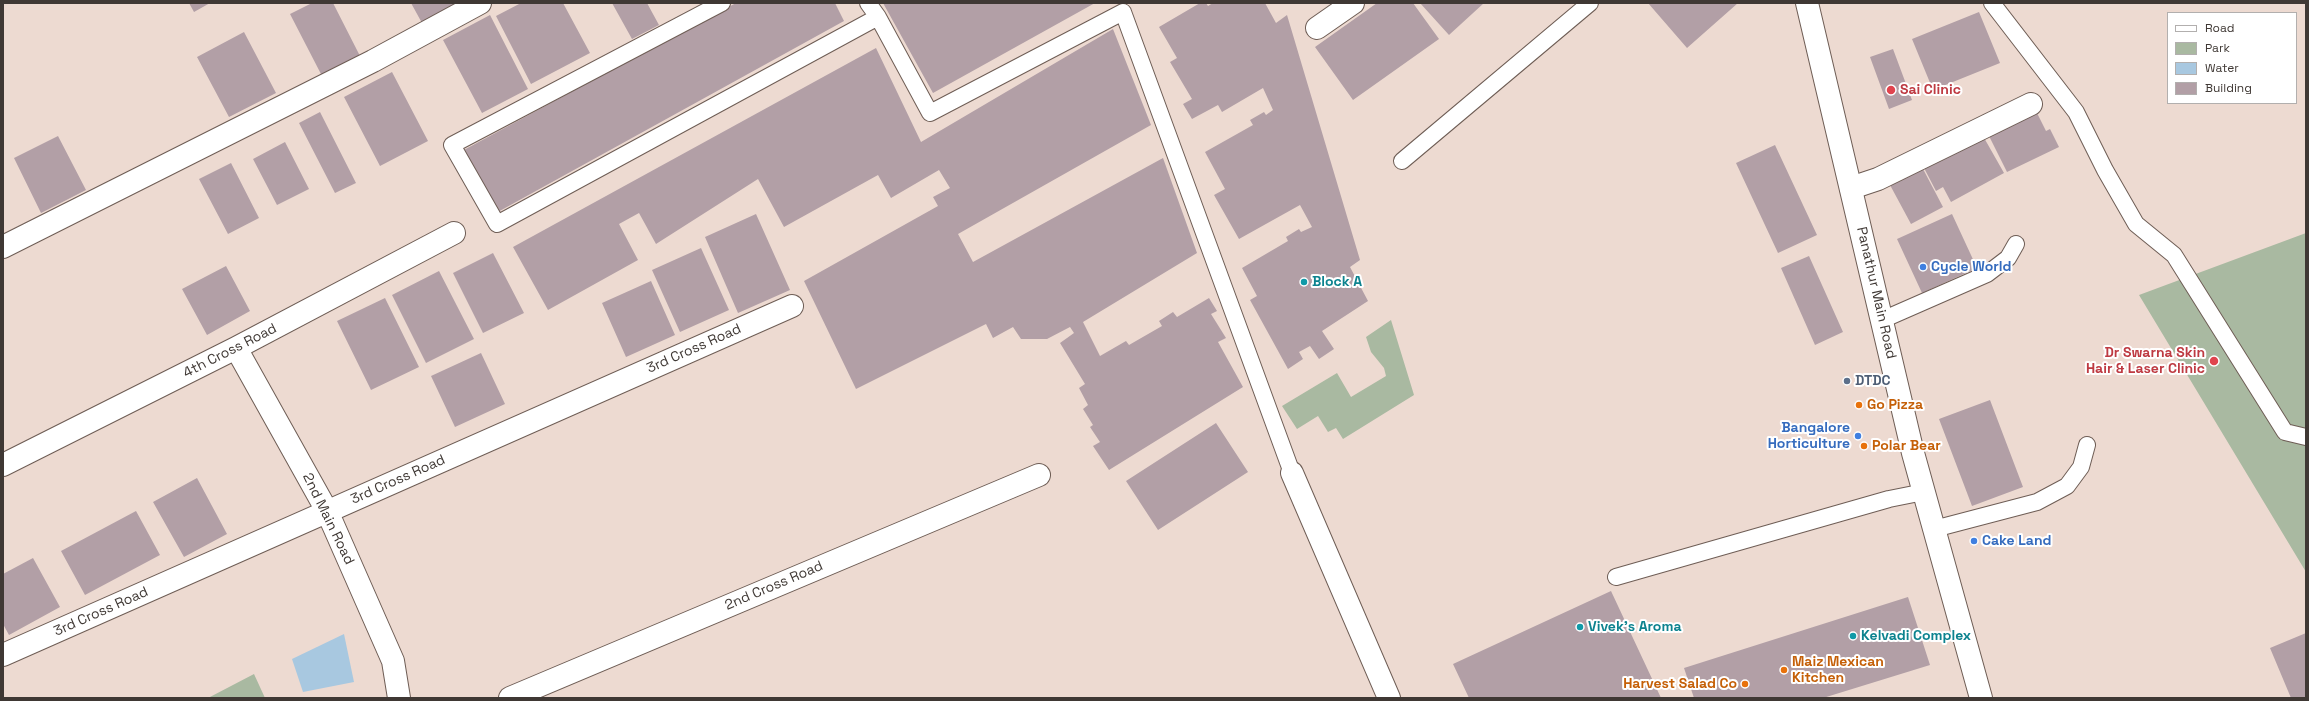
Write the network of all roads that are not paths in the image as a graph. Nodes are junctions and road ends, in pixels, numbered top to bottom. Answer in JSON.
{"nodes":[{"id":1,"x":480,"y":3,"type":"edge"},
{"id":2,"x":722,"y":3,"type":"edge"},
{"id":3,"x":868,"y":3,"type":"edge"},
{"id":4,"x":1353,"y":3,"type":"edge"},
{"id":5,"x":1590,"y":3,"type":"edge"},
{"id":6,"x":1807,"y":3,"type":"edge"},
{"id":7,"x":1992,"y":3,"type":"edge"},
{"id":8,"x":878,"y":17,"type":"junction"},
{"id":9,"x":1317,"y":28,"type":"dead end"},
{"id":10,"x":2031,"y":104,"type":"dead end"},
{"id":11,"x":1402,"y":161,"type":"dead end"},
{"id":12,"x":1851,"y":188,"type":"junction"},
{"id":13,"x":454,"y":233,"type":"dead end"},
{"id":14,"x":2016,"y":244,"type":"dead end"},
{"id":15,"x":3,"y":247,"type":"edge"},
{"id":16,"x":792,"y":306,"type":"dead end"},
{"id":17,"x":1882,"y":320,"type":"junction"},
{"id":18,"x":236,"y":348,"type":"junction"},
{"id":19,"x":2306,"y":437,"type":"edge"},
{"id":20,"x":2087,"y":445,"type":"dead end"},
{"id":21,"x":3,"y":465,"type":"edge"},
{"id":22,"x":1292,"y":473,"type":"joint"},
{"id":23,"x":1039,"y":475,"type":"dead end"},
{"id":24,"x":1924,"y":492,"type":"junction"},
{"id":25,"x":327,"y":511,"type":"junction"},
{"id":26,"x":1934,"y":529,"type":"junction"},
{"id":27,"x":1616,"y":577,"type":"dead end"},
{"id":28,"x":3,"y":655,"type":"edge"},
{"id":29,"x":399,"y":698,"type":"edge"},
{"id":30,"x":510,"y":698,"type":"edge"},
{"id":31,"x":1389,"y":698,"type":"edge"},
{"id":32,"x":1981,"y":698,"type":"edge"}],
"edges":[{"from":1,"to":15,"type":"street"},
{"from":2,"to":8,"type":"lane"},
{"from":3,"to":8,"type":"lane"},
{"from":4,"to":9,"type":"street"},
{"from":5,"to":11,"type":"lane"},
{"from":6,"to":12,"type":"street","name":"Panathur Main Road"},
{"from":7,"to":19,"type":"lane"},
{"from":8,"to":22,"type":"lane"},
{"from":10,"to":12,"type":"street"},
{"from":12,"to":17,"type":"street","name":"Panathur Main Road"},
{"from":13,"to":18,"type":"street","name":"4th Cross Road"},
{"from":14,"to":17,"type":"lane"},
{"from":16,"to":25,"type":"street","name":"3rd Cross Road"},
{"from":17,"to":24,"type":"street","name":"Panathur Main Road"},
{"from":18,"to":21,"type":"street","name":"4th Cross Road"},
{"from":18,"to":25,"type":"street","name":"2nd Main Road"},
{"from":20,"to":26,"type":"lane"},
{"from":22,"to":31,"type":"street"},
{"from":23,"to":30,"type":"street","name":"2nd Cross Road"},
{"from":24,"to":26,"type":"street","name":"Panathur Main Road"},
{"from":24,"to":27,"type":"lane"},
{"from":25,"to":28,"type":"street","name":"3rd Cross Road"},
{"from":25,"to":29,"type":"street","name":"2nd Main Road"},
{"from":26,"to":32,"type":"street","name":"Panathur Main Road"}]}
